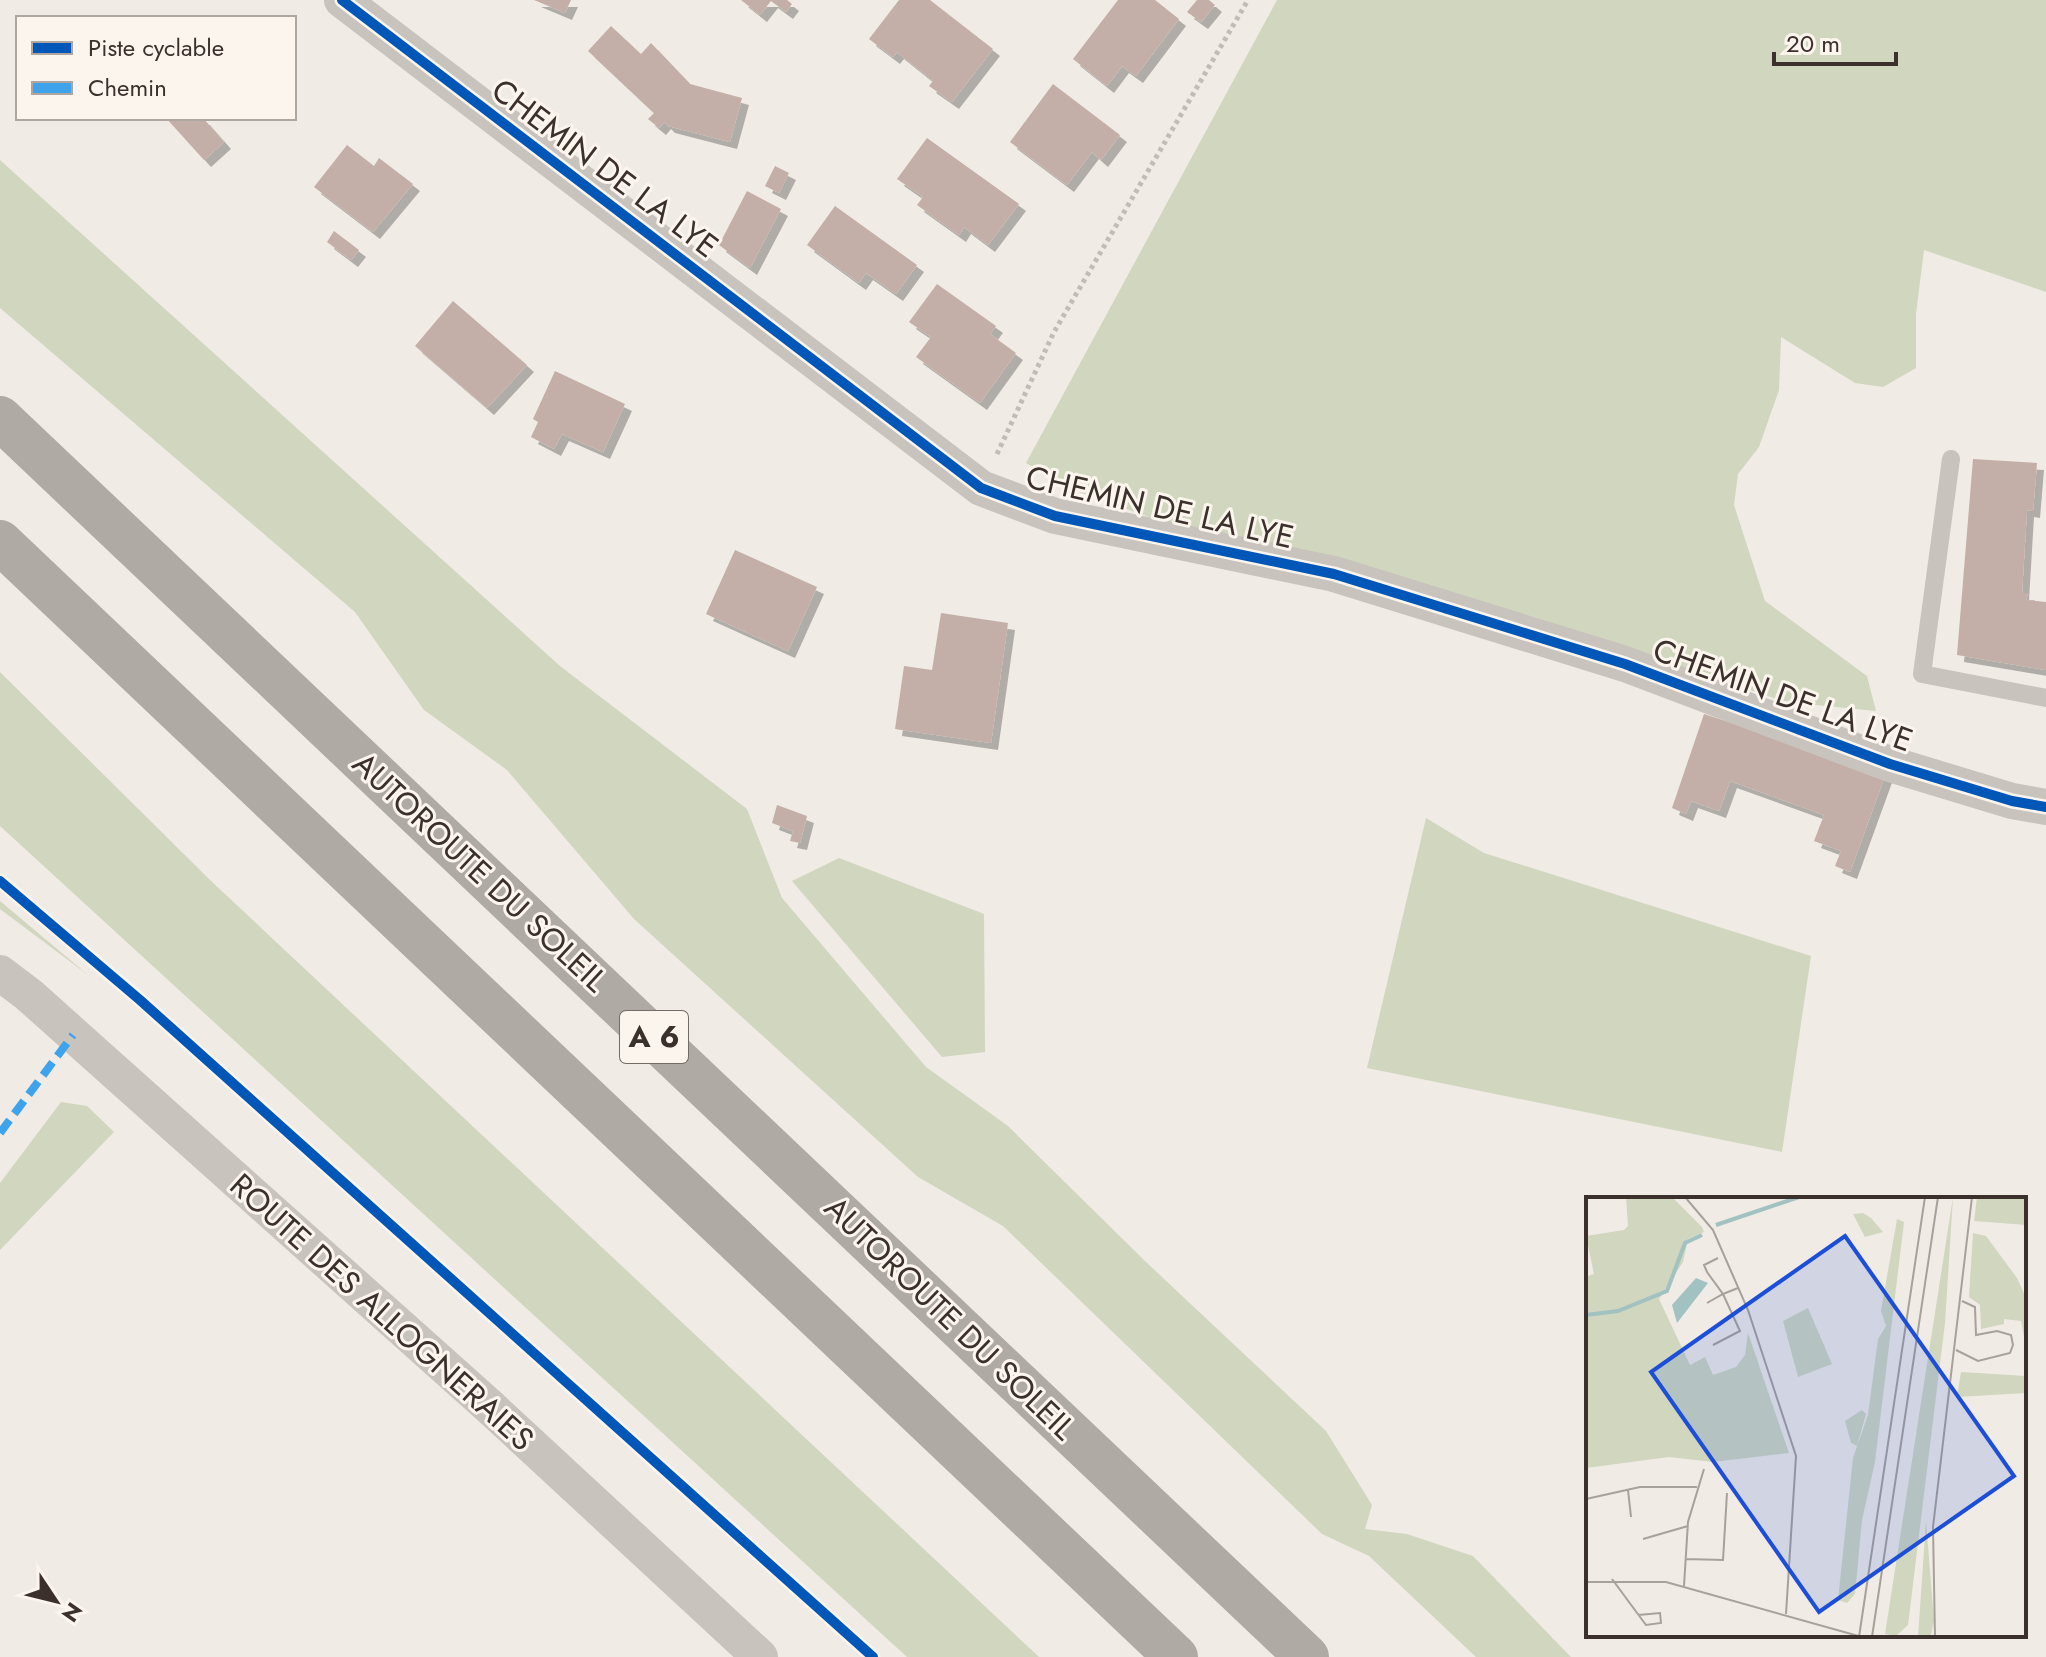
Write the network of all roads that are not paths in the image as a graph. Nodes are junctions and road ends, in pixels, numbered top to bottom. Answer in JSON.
{"nodes":[{"id":1,"x":342,"y":0,"type":"edge"},
{"id":2,"x":0,"y":418,"type":"edge"},
{"id":3,"x":1951,"y":459,"type":"dead end"},
{"id":4,"x":0,"y":542,"type":"edge"},
{"id":5,"x":2046,"y":698,"type":"edge"},
{"id":6,"x":2046,"y":807,"type":"edge"},
{"id":7,"x":0,"y":973,"type":"edge"},
{"id":8,"x":760,"y":1657,"type":"edge"},
{"id":9,"x":1176,"y":1657,"type":"edge"},
{"id":10,"x":1307,"y":1657,"type":"edge"}],
"edges":[{"from":1,"to":6,"type":"street","name":"CHEMIN DE LA LYE"},
{"from":2,"to":10,"type":"highway","name":"AUTOROUTE DU SOLEIL","number":"A 6"},
{"from":3,"to":5,"type":"lane"},
{"from":4,"to":9,"type":"highway"},
{"from":7,"to":8,"type":"street","name":"ROUTE DES ALLOGNERAIES"}]}
